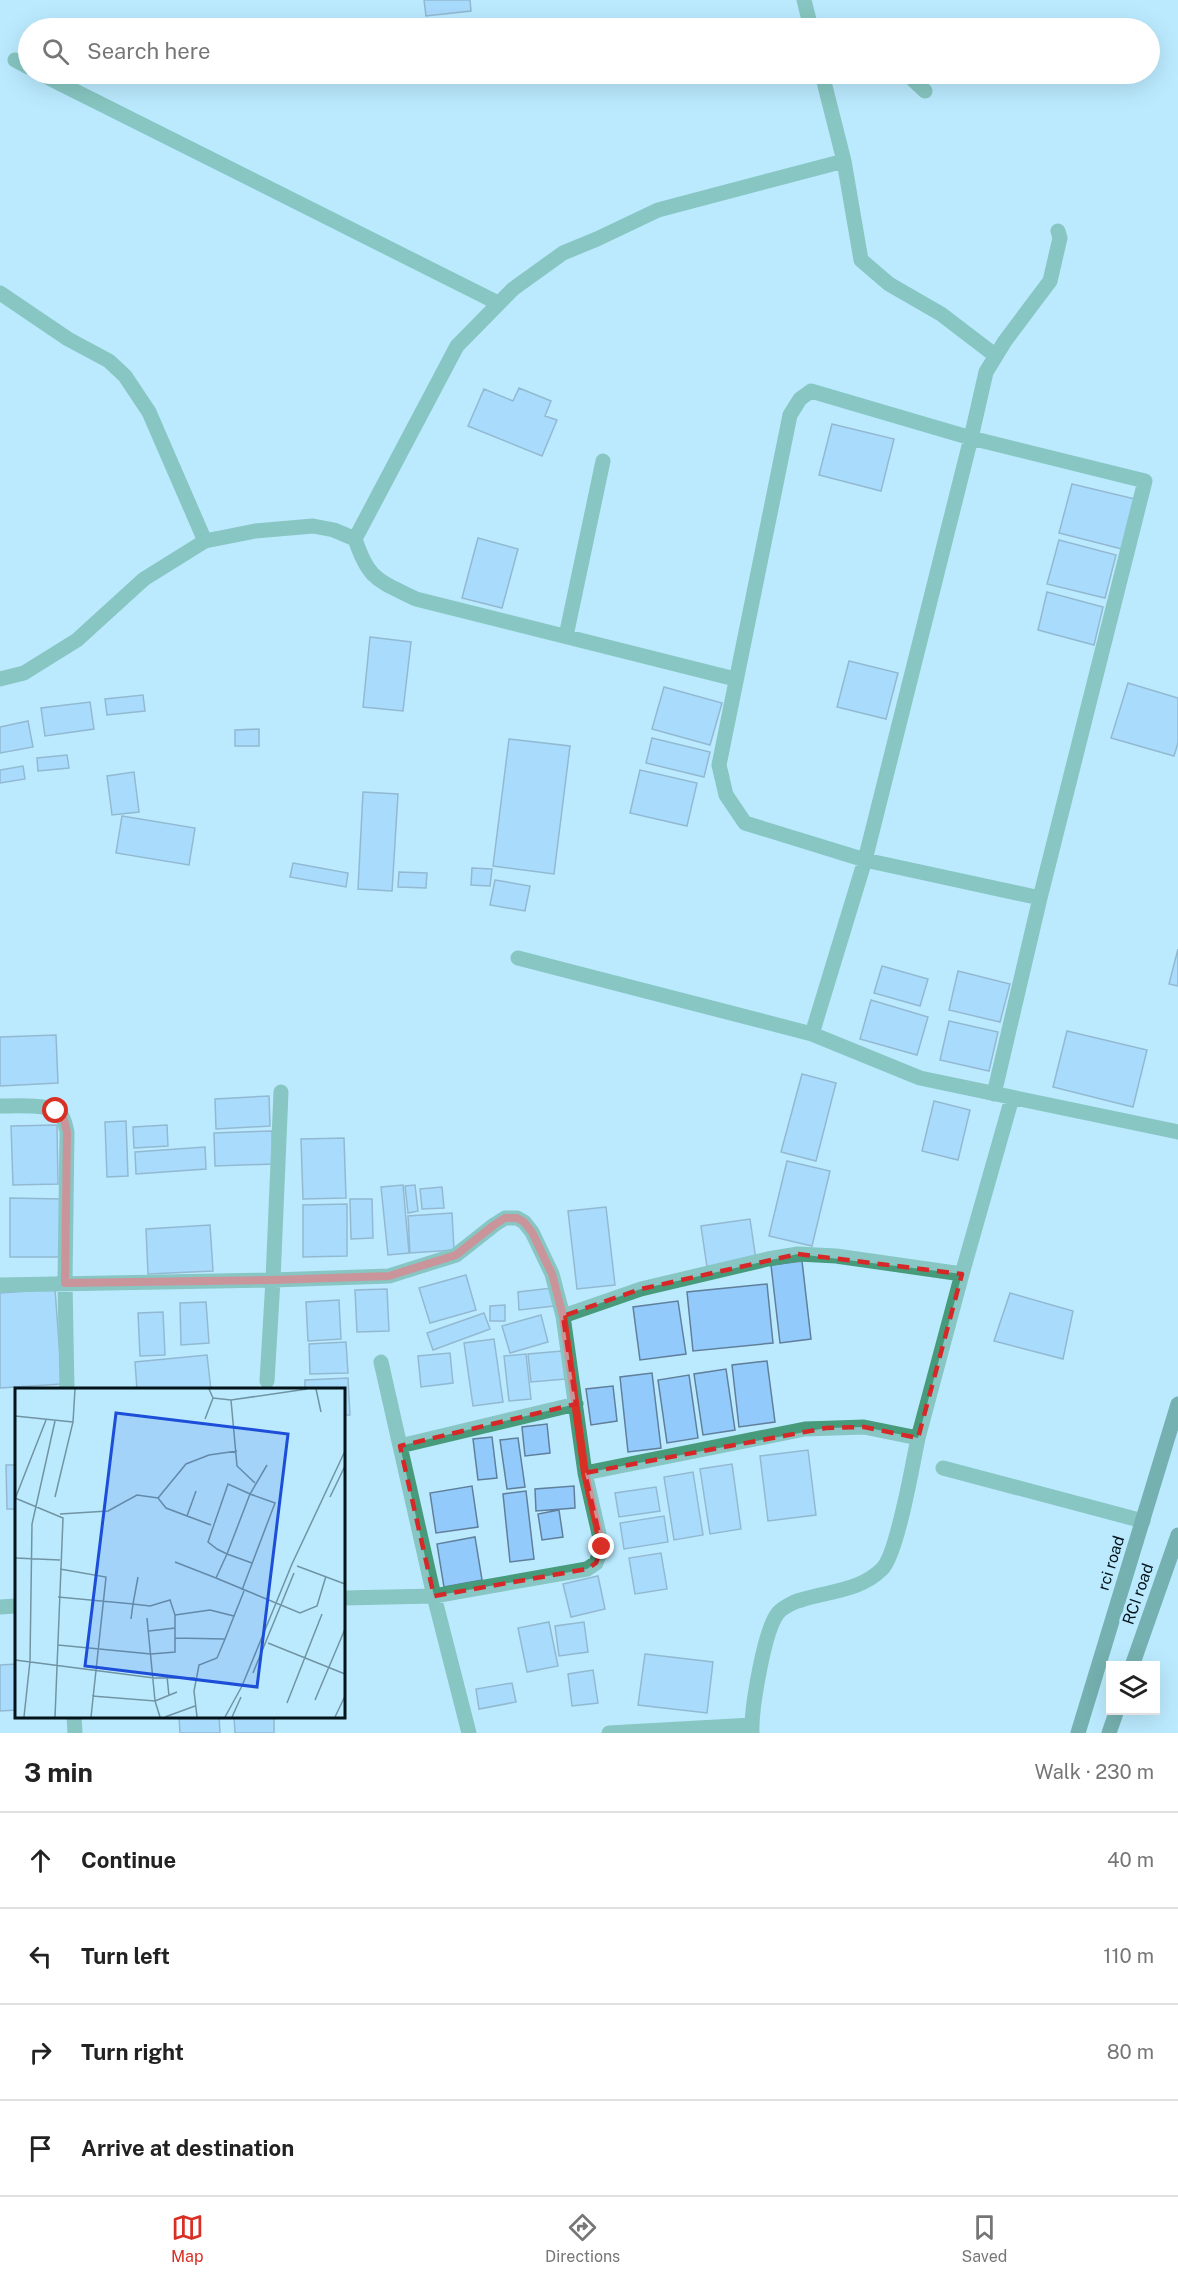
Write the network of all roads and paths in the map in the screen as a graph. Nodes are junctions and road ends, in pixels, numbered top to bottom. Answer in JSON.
{"nodes":[{"id":1,"x":804,"y":0,"type":"edge"},
{"id":2,"x":808,"y":18,"type":"edge"},
{"id":3,"x":61,"y":84,"type":"edge"},
{"id":4,"x":825,"y":84,"type":"edge"},
{"id":5,"x":918,"y":84,"type":"edge"},
{"id":6,"x":925,"y":91,"type":"dead end"},
{"id":7,"x":844,"y":161,"type":"junction"},
{"id":8,"x":1058,"y":231,"type":"dead end"},
{"id":9,"x":0,"y":293,"type":"edge"},
{"id":10,"x":498,"y":303,"type":"junction"},
{"id":11,"x":996,"y":356,"type":"junction"},
{"id":12,"x":971,"y":438,"type":"junction"},
{"id":13,"x":603,"y":461,"type":"dead end"},
{"id":14,"x":355,"y":539,"type":"junction"},
{"id":15,"x":205,"y":542,"type":"junction"},
{"id":16,"x":566,"y":636,"type":"junction"},
{"id":17,"x":0,"y":679,"type":"edge"},
{"id":18,"x":735,"y":679,"type":"junction"},
{"id":19,"x":865,"y":860,"type":"junction"},
{"id":20,"x":1040,"y":898,"type":"junction"},
{"id":21,"x":518,"y":958,"type":"dead end"},
{"id":22,"x":812,"y":1034,"type":"junction"},
{"id":23,"x":281,"y":1092,"type":"dead end"},
{"id":24,"x":994,"y":1094,"type":"junction"},
{"id":25,"x":1012,"y":1098,"type":"junction"},
{"id":26,"x":0,"y":1106,"type":"edge"},
{"id":27,"x":1178,"y":1132,"type":"edge"},
{"id":28,"x":962,"y":1274,"type":"junction"},
{"id":29,"x":273,"y":1280,"type":"junction"},
{"id":30,"x":65,"y":1283,"type":"junction"},
{"id":31,"x":0,"y":1285,"type":"edge"},
{"id":32,"x":563,"y":1316,"type":"junction"},
{"id":33,"x":381,"y":1362,"type":"dead end"},
{"id":34,"x":267,"y":1381,"type":"dead end"},
{"id":35,"x":67,"y":1388,"type":"edge"},
{"id":36,"x":576,"y":1404,"type":"junction"},
{"id":37,"x":1178,"y":1404,"type":"edge"},
{"id":38,"x":918,"y":1438,"type":"junction"},
{"id":39,"x":400,"y":1446,"type":"junction"},
{"id":40,"x":943,"y":1468,"type":"dead end"},
{"id":41,"x":585,"y":1473,"type":"junction"},
{"id":42,"x":1143,"y":1521,"type":"junction"},
{"id":43,"x":1178,"y":1535,"type":"edge"},
{"id":44,"x":434,"y":1596,"type":"junction"},
{"id":45,"x":345,"y":1598,"type":"edge"},
{"id":46,"x":1133,"y":1661,"type":"edge"},
{"id":47,"x":1115,"y":1715,"type":"edge"},
{"id":48,"x":74,"y":1718,"type":"edge"},
{"id":49,"x":752,"y":1729,"type":"edge"},
{"id":50,"x":75,"y":1733,"type":"edge"},
{"id":51,"x":469,"y":1733,"type":"edge"},
{"id":52,"x":609,"y":1733,"type":"edge"},
{"id":53,"x":1078,"y":1733,"type":"edge"},
{"id":54,"x":1109,"y":1733,"type":"edge"}],
"edges":[{"from":1,"to":2,"type":"street"},
{"from":3,"to":10,"type":"street"},
{"from":4,"to":7,"type":"street"},
{"from":5,"to":6,"type":"street"},
{"from":7,"to":10,"type":"street"},
{"from":7,"to":11,"type":"street"},
{"from":8,"to":11,"type":"street"},
{"from":9,"to":15,"type":"street"},
{"from":10,"to":14,"type":"street"},
{"from":11,"to":12,"type":"street"},
{"from":12,"to":18,"type":"street"},
{"from":12,"to":19,"type":"street"},
{"from":12,"to":20,"type":"street"},
{"from":13,"to":16,"type":"street"},
{"from":14,"to":15,"type":"street"},
{"from":14,"to":16,"type":"street"},
{"from":15,"to":17,"type":"street"},
{"from":16,"to":18,"type":"street"},
{"from":18,"to":19,"type":"street"},
{"from":19,"to":20,"type":"street"},
{"from":19,"to":22,"type":"street"},
{"from":20,"to":24,"type":"street"},
{"from":21,"to":22,"type":"street"},
{"from":22,"to":24,"type":"street"},
{"from":23,"to":29,"type":"street"},
{"from":24,"to":25,"type":"street"},
{"from":25,"to":27,"type":"street"},
{"from":25,"to":28,"type":"street"},
{"from":26,"to":30,"type":"street"},
{"from":28,"to":32,"type":"street"},
{"from":28,"to":38,"type":"street"},
{"from":29,"to":30,"type":"street"},
{"from":29,"to":32,"type":"street"},
{"from":29,"to":34,"type":"street"},
{"from":30,"to":31,"type":"street"},
{"from":30,"to":35,"type":"street"},
{"from":32,"to":36,"type":"street"},
{"from":33,"to":39,"type":"street"},
{"from":36,"to":39,"type":"street"},
{"from":36,"to":41,"type":"street"},
{"from":37,"to":42,"type":"main road","name":"rci road"},
{"from":38,"to":41,"type":"street"},
{"from":38,"to":49,"type":"street"},
{"from":39,"to":44,"type":"street"},
{"from":40,"to":42,"type":"street"},
{"from":41,"to":44,"type":"street"},
{"from":42,"to":53,"type":"main road","name":"rci road"},
{"from":43,"to":46,"type":"main road","name":"RCI road"},
{"from":44,"to":45,"type":"street"},
{"from":44,"to":51,"type":"street"},
{"from":47,"to":54,"type":"main road"},
{"from":48,"to":50,"type":"street"},
{"from":49,"to":52,"type":"street"}]}
